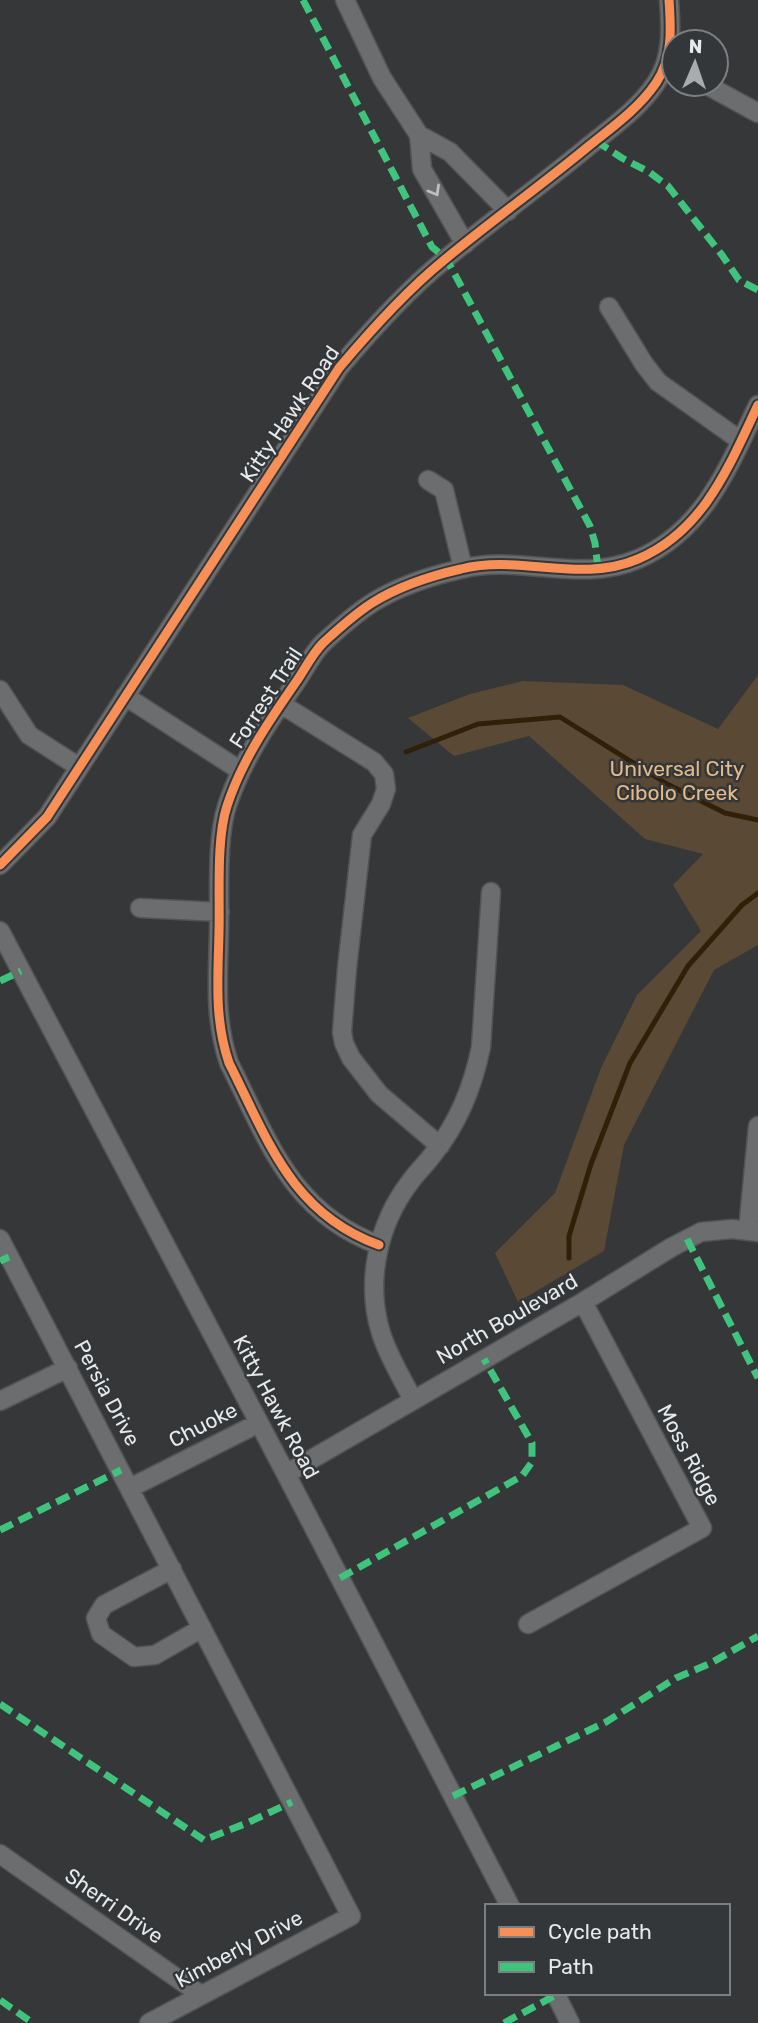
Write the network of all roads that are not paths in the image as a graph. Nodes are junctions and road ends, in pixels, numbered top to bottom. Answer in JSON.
{"nodes":[{"id":1,"x":345,"y":0,"type":"edge"},
{"id":2,"x":669,"y":0,"type":"edge"},
{"id":3,"x":671,"y":28,"type":"edge"},
{"id":4,"x":660,"y":78,"type":"edge"},
{"id":5,"x":730,"y":98,"type":"edge"},
{"id":6,"x":758,"y":113,"type":"edge"},
{"id":7,"x":419,"y":135,"type":"junction"},
{"id":8,"x":508,"y":211,"type":"junction"},
{"id":9,"x":465,"y":244,"type":"junction"},
{"id":10,"x":608,"y":307,"type":"dead end"},
{"id":11,"x":758,"y":405,"type":"edge"},
{"id":12,"x":741,"y":441,"type":"junction"},
{"id":13,"x":428,"y":480,"type":"dead end"},
{"id":14,"x":463,"y":568,"type":"junction"},
{"id":15,"x":0,"y":690,"type":"edge"},
{"id":16,"x":125,"y":696,"type":"junction"},
{"id":17,"x":281,"y":704,"type":"junction"},
{"id":18,"x":79,"y":767,"type":"junction"},
{"id":19,"x":241,"y":771,"type":"junction"},
{"id":20,"x":0,"y":865,"type":"edge"},
{"id":21,"x":491,"y":892,"type":"dead end"},
{"id":22,"x":140,"y":908,"type":"dead end"},
{"id":23,"x":220,"y":912,"type":"junction"},
{"id":24,"x":0,"y":931,"type":"edge"},
{"id":25,"x":758,"y":1126,"type":"edge"},
{"id":26,"x":440,"y":1146,"type":"junction"},
{"id":27,"x":753,"y":1231,"type":"edge"},
{"id":28,"x":0,"y":1239,"type":"edge"},
{"id":29,"x":379,"y":1245,"type":"junction"},
{"id":30,"x":583,"y":1303,"type":"junction"},
{"id":31,"x":68,"y":1368,"type":"junction"},
{"id":32,"x":413,"y":1400,"type":"junction"},
{"id":33,"x":0,"y":1401,"type":"edge"},
{"id":34,"x":259,"y":1423,"type":"junction"},
{"id":35,"x":286,"y":1474,"type":"junction"},
{"id":36,"x":130,"y":1488,"type":"junction"},
{"id":37,"x":172,"y":1569,"type":"junction"},
{"id":38,"x":528,"y":1624,"type":"dead end"},
{"id":39,"x":202,"y":1628,"type":"junction"},
{"id":40,"x":0,"y":1854,"type":"edge"},
{"id":41,"x":509,"y":1904,"type":"edge"},
{"id":42,"x":351,"y":1916,"type":"joint"},
{"id":43,"x":201,"y":1995,"type":"junction"},
{"id":44,"x":556,"y":1995,"type":"edge"},
{"id":45,"x":149,"y":2023,"type":"edge"},
{"id":46,"x":570,"y":2023,"type":"edge"}],
"edges":[{"from":1,"to":7,"type":"street"},
{"from":2,"to":3,"type":"street","name":"Kitty Hawk Road"},
{"from":4,"to":8,"type":"street","name":"Kitty Hawk Road"},
{"from":5,"to":6,"type":"street"},
{"from":7,"to":8,"type":"street"},
{"from":7,"to":9,"type":"street","one_way":true},
{"from":8,"to":9,"type":"street","name":"Kitty Hawk Road"},
{"from":9,"to":16,"type":"street","name":"Kitty Hawk Road"},
{"from":10,"to":12,"type":"street"},
{"from":11,"to":12,"type":"street","name":"Forrest Trail"},
{"from":12,"to":14,"type":"street","name":"Forrest Trail"},
{"from":13,"to":14,"type":"street"},
{"from":14,"to":17,"type":"street","name":"Forrest Trail"},
{"from":15,"to":18,"type":"street"},
{"from":16,"to":18,"type":"street","name":"Kitty Hawk Road"},
{"from":16,"to":19,"type":"street"},
{"from":17,"to":19,"type":"street","name":"Forrest Trail"},
{"from":17,"to":26,"type":"street"},
{"from":18,"to":20,"type":"street","name":"Kitty Hawk Road"},
{"from":19,"to":23,"type":"street","name":"Forrest Trail"},
{"from":21,"to":26,"type":"street"},
{"from":22,"to":23,"type":"street"},
{"from":23,"to":29,"type":"street","name":"Forrest Trail"},
{"from":24,"to":34,"type":"street","name":"Kitty Hawk Road"},
{"from":25,"to":27,"type":"street"},
{"from":26,"to":29,"type":"street"},
{"from":27,"to":30,"type":"street","name":"North Boulevard"},
{"from":28,"to":31,"type":"street","name":"Persia Drive"},
{"from":29,"to":32,"type":"street"},
{"from":30,"to":32,"type":"street","name":"North Boulevard"},
{"from":30,"to":38,"type":"street","name":"Moss Ridge"},
{"from":31,"to":33,"type":"street"},
{"from":31,"to":36,"type":"street","name":"Persia Drive"},
{"from":32,"to":35,"type":"street","name":"North Boulevard"},
{"from":34,"to":35,"type":"street","name":"Kitty Hawk Road"},
{"from":34,"to":36,"type":"street","name":"Chuoke"},
{"from":35,"to":41,"type":"street","name":"Kitty Hawk Road"},
{"from":36,"to":37,"type":"street","name":"Persia Drive"},
{"from":37,"to":39,"type":"street","name":"Persia Drive"},
{"from":37,"to":39,"type":"street"},
{"from":39,"to":42,"type":"street","name":"Persia Drive"},
{"from":40,"to":43,"type":"street","name":"Sherri Drive"},
{"from":42,"to":43,"type":"street","name":"Kimberly Drive"},
{"from":43,"to":45,"type":"street","name":"Kimberly Drive"},
{"from":44,"to":46,"type":"street"}]}
